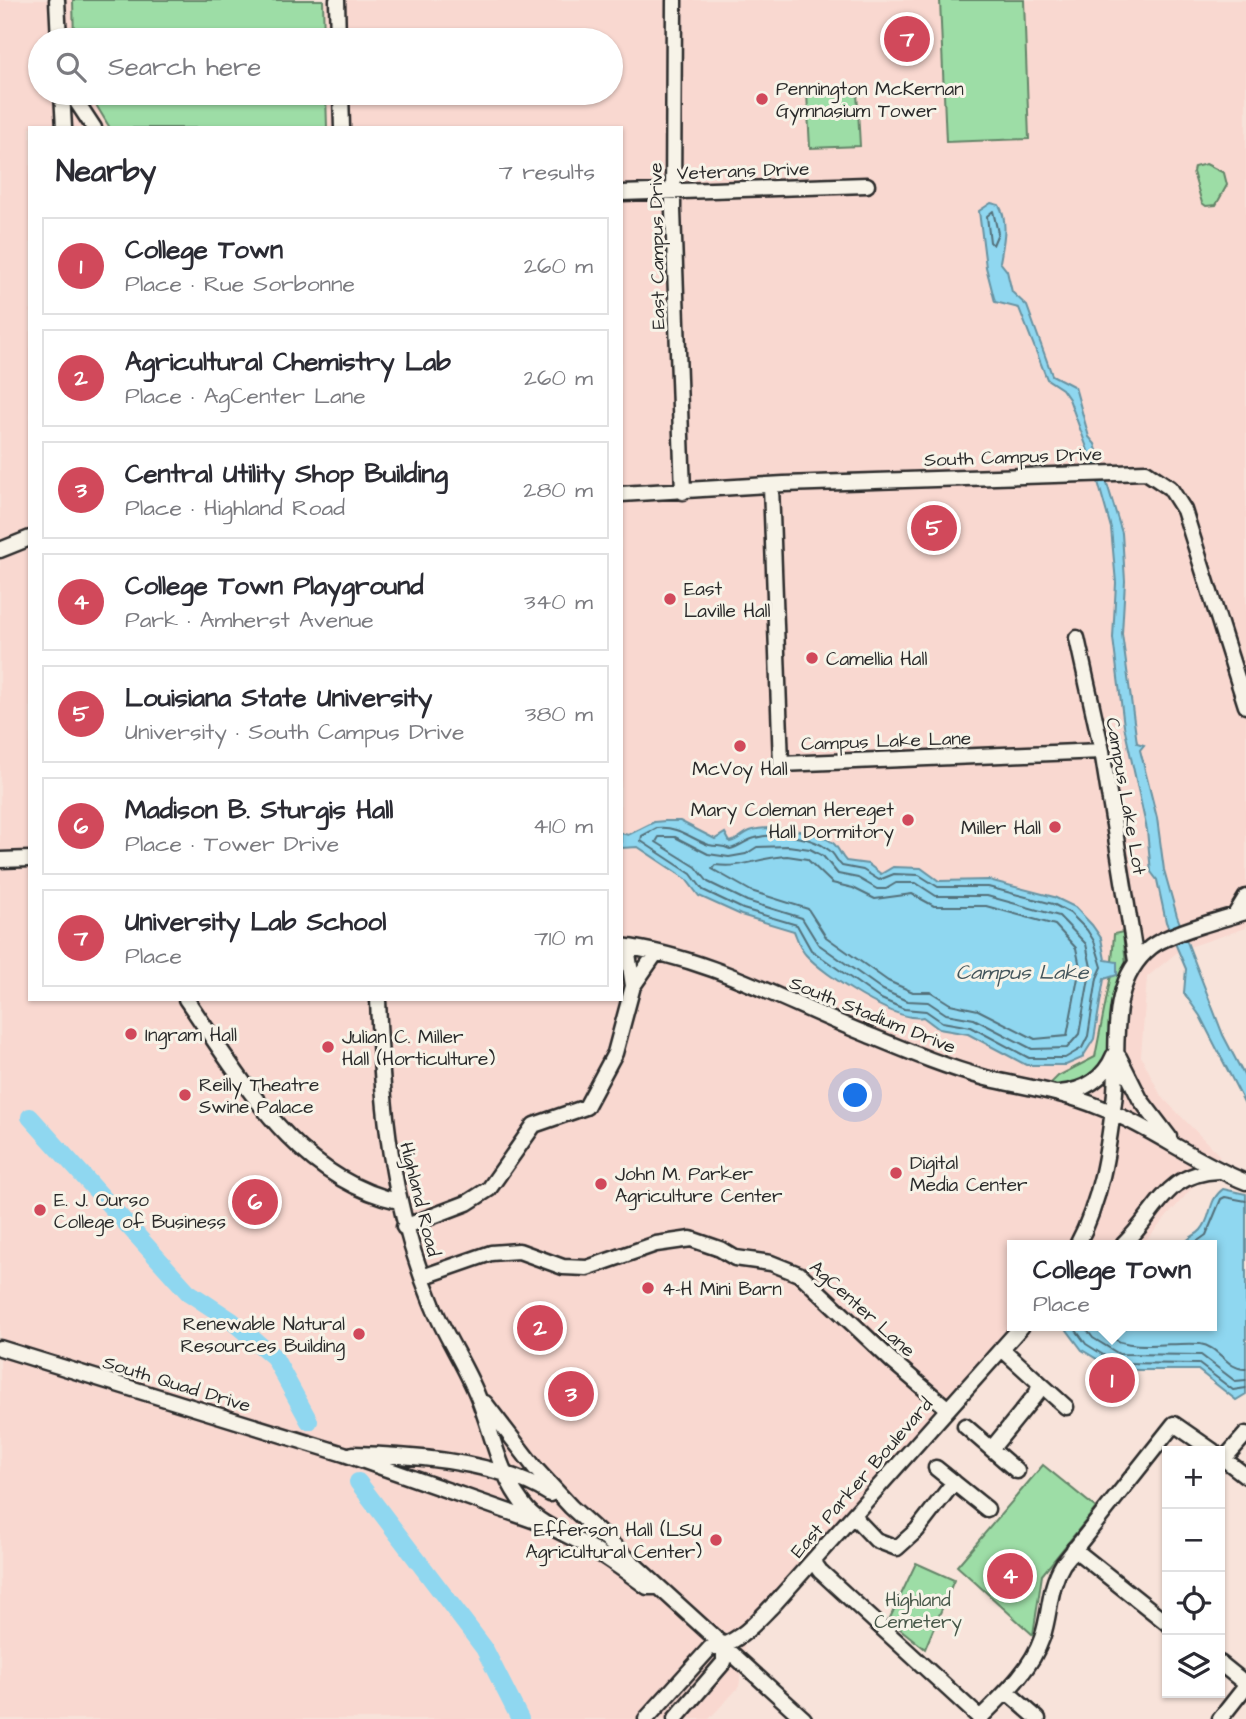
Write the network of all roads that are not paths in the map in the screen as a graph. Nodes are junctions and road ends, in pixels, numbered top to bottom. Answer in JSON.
{"nodes":[{"id":1,"x":57,"y":0,"type":"edge"},
{"id":2,"x":337,"y":0,"type":"edge"},
{"id":3,"x":674,"y":0,"type":"edge"},
{"id":4,"x":58,"y":28,"type":"edge"},
{"id":5,"x":338,"y":28,"type":"edge"},
{"id":6,"x":63,"y":105,"type":"edge"},
{"id":7,"x":79,"y":105,"type":"edge"},
{"id":8,"x":341,"y":105,"type":"edge"},
{"id":9,"x":64,"y":126,"type":"edge"},
{"id":10,"x":93,"y":126,"type":"edge"},
{"id":11,"x":342,"y":126,"type":"edge"},
{"id":12,"x":867,"y":185,"type":"dead end"},
{"id":13,"x":673,"y":191,"type":"junction"},
{"id":14,"x":623,"y":193,"type":"edge"},
{"id":15,"x":771,"y":486,"type":"junction"},
{"id":16,"x":683,"y":492,"type":"junction"},
{"id":17,"x":623,"y":494,"type":"edge"},
{"id":18,"x":28,"y":539,"type":"edge"},
{"id":19,"x":0,"y":551,"type":"edge"},
{"id":20,"x":1077,"y":638,"type":"dead end"},
{"id":21,"x":1246,"y":706,"type":"edge"},
{"id":22,"x":1102,"y":751,"type":"junction"},
{"id":23,"x":28,"y":859,"type":"edge"},
{"id":24,"x":0,"y":860,"type":"edge"},
{"id":25,"x":1246,"y":897,"type":"edge"},
{"id":26,"x":1241,"y":914,"type":"edge"},
{"id":27,"x":624,"y":946,"type":"edge"},
{"id":28,"x":656,"y":953,"type":"junction"},
{"id":29,"x":1136,"y":961,"type":"junction"},
{"id":30,"x":633,"y":986,"type":"junction"},
{"id":31,"x":187,"y":1001,"type":"edge"},
{"id":32,"x":378,"y":1001,"type":"edge"},
{"id":33,"x":1116,"y":1051,"type":"junction"},
{"id":34,"x":1057,"y":1093,"type":"junction"},
{"id":35,"x":1112,"y":1113,"type":"junction"},
{"id":36,"x":1172,"y":1141,"type":"junction"},
{"id":37,"x":1221,"y":1171,"type":"junction"},
{"id":38,"x":1246,"y":1182,"type":"edge"},
{"id":39,"x":398,"y":1201,"type":"junction"},
{"id":40,"x":404,"y":1227,"type":"junction"},
{"id":41,"x":1079,"y":1240,"type":"edge"},
{"id":42,"x":1127,"y":1240,"type":"edge"},
{"id":43,"x":422,"y":1277,"type":"junction"},
{"id":44,"x":1018,"y":1331,"type":"edge"},
{"id":45,"x":0,"y":1348,"type":"edge"},
{"id":46,"x":1002,"y":1349,"type":"junction"},
{"id":47,"x":1039,"y":1384,"type":"junction"},
{"id":48,"x":477,"y":1395,"type":"junction"},
{"id":49,"x":1066,"y":1407,"type":"dead end"},
{"id":50,"x":947,"y":1408,"type":"junction"},
{"id":51,"x":965,"y":1426,"type":"dead end"},
{"id":52,"x":1246,"y":1434,"type":"edge"},
{"id":53,"x":1206,"y":1446,"type":"edge"},
{"id":54,"x":993,"y":1447,"type":"junction"},
{"id":55,"x":1225,"y":1450,"type":"edge"},
{"id":56,"x":344,"y":1454,"type":"junction"},
{"id":57,"x":1225,"y":1460,"type":"edge"},
{"id":58,"x":936,"y":1468,"type":"dead end"},
{"id":59,"x":1017,"y":1471,"type":"dead end"},
{"id":60,"x":504,"y":1472,"type":"junction"},
{"id":61,"x":1246,"y":1476,"type":"edge"},
{"id":62,"x":954,"y":1482,"type":"junction"},
{"id":63,"x":562,"y":1498,"type":"junction"},
{"id":64,"x":987,"y":1509,"type":"dead end"},
{"id":65,"x":853,"y":1516,"type":"junction"},
{"id":66,"x":545,"y":1524,"type":"junction"},
{"id":67,"x":1074,"y":1549,"type":"junction"},
{"id":68,"x":813,"y":1561,"type":"junction"},
{"id":69,"x":657,"y":1587,"type":"junction"},
{"id":70,"x":1162,"y":1619,"type":"edge"},
{"id":71,"x":724,"y":1647,"type":"junction"},
{"id":72,"x":1225,"y":1667,"type":"edge"},
{"id":73,"x":1246,"y":1685,"type":"edge"},
{"id":74,"x":1007,"y":1692,"type":"junction"},
{"id":75,"x":979,"y":1718,"type":"edge"},
{"id":76,"x":646,"y":1719,"type":"edge"},
{"id":77,"x":675,"y":1719,"type":"edge"},
{"id":78,"x":804,"y":1719,"type":"edge"},
{"id":79,"x":1038,"y":1719,"type":"edge"},
{"id":80,"x":1220,"y":1719,"type":"edge"}],
"edges":[{"from":1,"to":4,"type":"street"},
{"from":2,"to":5,"type":"street"},
{"from":3,"to":13,"type":"street","name":"East Campus Drive"},
{"from":6,"to":9,"type":"street"},
{"from":7,"to":10,"type":"street"},
{"from":8,"to":11,"type":"street"},
{"from":12,"to":13,"type":"street","name":"Veterans Drive"},
{"from":13,"to":14,"type":"street","name":"Veterans Drive"},
{"from":13,"to":16,"type":"street","name":"East Campus Drive"},
{"from":15,"to":16,"type":"street","name":"South Campus Drive"},
{"from":15,"to":21,"type":"street","name":"South Campus Drive"},
{"from":15,"to":22,"type":"street","name":"Campus Lake Lane"},
{"from":16,"to":17,"type":"street","name":"South Campus Drive"},
{"from":18,"to":19,"type":"street"},
{"from":20,"to":22,"type":"street","name":"Campus Lake Lot"},
{"from":22,"to":29,"type":"street","name":"Campus Lake Lot"},
{"from":23,"to":24,"type":"street"},
{"from":25,"to":26,"type":"street"},
{"from":26,"to":29,"type":"street"},
{"from":27,"to":28,"type":"street","name":"South Stadium Drive"},
{"from":27,"to":30,"type":"street"},
{"from":28,"to":30,"type":"street"},
{"from":28,"to":34,"type":"street","name":"South Stadium Drive"},
{"from":29,"to":33,"type":"street"},
{"from":30,"to":40,"type":"street"},
{"from":31,"to":39,"type":"street"},
{"from":32,"to":39,"type":"street","name":"Highland Road"},
{"from":33,"to":34,"type":"street"},
{"from":33,"to":35,"type":"street"},
{"from":33,"to":36,"type":"street"},
{"from":34,"to":35,"type":"street","name":"South Stadium Drive"},
{"from":35,"to":36,"type":"street","name":"South Stadium Drive"},
{"from":35,"to":41,"type":"street"},
{"from":36,"to":37,"type":"street"},
{"from":37,"to":38,"type":"street"},
{"from":37,"to":42,"type":"street"},
{"from":39,"to":40,"type":"street","name":"Highland Road"},
{"from":40,"to":43,"type":"street","name":"Highland Road"},
{"from":43,"to":48,"type":"street","name":"Highland Road"},
{"from":43,"to":50,"type":"street","name":"AgCenter Lane"},
{"from":44,"to":46,"type":"street","name":"East Parker Boulevard"},
{"from":45,"to":56,"type":"street","name":"South Quad Drive"},
{"from":46,"to":47,"type":"street"},
{"from":46,"to":50,"type":"street","name":"East Parker Boulevard"},
{"from":47,"to":49,"type":"street"},
{"from":47,"to":54,"type":"street"},
{"from":48,"to":60,"type":"street","name":"Highland Road"},
{"from":48,"to":63,"type":"street","name":"Highland Road"},
{"from":50,"to":65,"type":"street","name":"East Parker Boulevard"},
{"from":51,"to":54,"type":"street"},
{"from":52,"to":55,"type":"street"},
{"from":53,"to":67,"type":"street"},
{"from":54,"to":59,"type":"street"},
{"from":56,"to":60,"type":"street","name":"South Quad Drive"},
{"from":56,"to":66,"type":"street","name":"South Quad Drive"},
{"from":57,"to":61,"type":"street"},
{"from":58,"to":62,"type":"street"},
{"from":60,"to":63,"type":"street","name":"South Quad Drive"},
{"from":60,"to":66,"type":"street","name":"Highland Road"},
{"from":62,"to":64,"type":"street"},
{"from":62,"to":65,"type":"street"},
{"from":63,"to":69,"type":"street","name":"Highland Road"},
{"from":65,"to":68,"type":"street","name":"East Parker Boulevard"},
{"from":66,"to":69,"type":"street","name":"Highland Road"},
{"from":67,"to":70,"type":"street"},
{"from":67,"to":74,"type":"street"},
{"from":68,"to":71,"type":"street","name":"East Parker Boulevard"},
{"from":68,"to":75,"type":"street"},
{"from":69,"to":71,"type":"street","name":"Highland Road"},
{"from":71,"to":76,"type":"street","name":"East Parker Boulevard"},
{"from":71,"to":77,"type":"street"},
{"from":71,"to":78,"type":"street","name":"Highland Road"},
{"from":72,"to":73,"type":"street"},
{"from":73,"to":80,"type":"street"},
{"from":74,"to":75,"type":"street"},
{"from":74,"to":79,"type":"street"}]}
